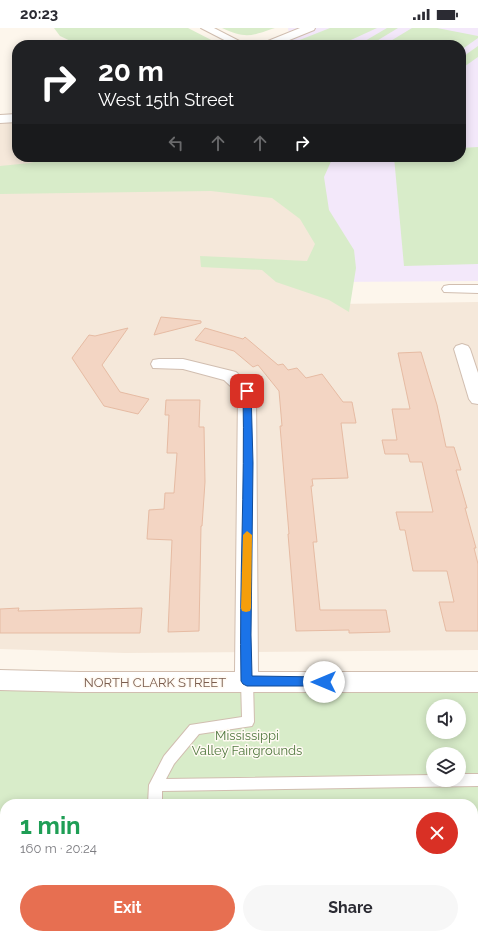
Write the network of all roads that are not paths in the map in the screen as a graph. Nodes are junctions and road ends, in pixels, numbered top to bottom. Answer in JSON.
{"nodes":[{"id":1,"x":206,"y":28,"type":"edge"},
{"id":2,"x":310,"y":28,"type":"edge"},
{"id":3,"x":231,"y":40,"type":"edge"},
{"id":4,"x":280,"y":40,"type":"edge"},
{"id":5,"x":12,"y":118,"type":"edge"},
{"id":6,"x":0,"y":119,"type":"edge"},
{"id":7,"x":449,"y":289,"type":"dead end"},
{"id":8,"x":478,"y":289,"type":"edge"},
{"id":9,"x":462,"y":350,"type":"dead end"},
{"id":10,"x":159,"y":364,"type":"dead end"},
{"id":11,"x":478,"y":400,"type":"edge"},
{"id":12,"x":0,"y":680,"type":"edge"},
{"id":13,"x":247,"y":681,"type":"junction"},
{"id":14,"x":478,"y":682,"type":"edge"},
{"id":15,"x":478,"y":780,"type":"edge"},
{"id":16,"x":156,"y":785,"type":"junction"},
{"id":17,"x":155,"y":799,"type":"edge"}],
"edges":[{"from":1,"to":3,"type":"street"},
{"from":2,"to":4,"type":"street"},
{"from":5,"to":6,"type":"street"},
{"from":7,"to":8,"type":"street"},
{"from":9,"to":11,"type":"street"},
{"from":10,"to":13,"type":"street"},
{"from":12,"to":13,"type":"street","name":"NORTH CLARK STREET"},
{"from":13,"to":14,"type":"street","name":"NORTH CLARK STREET"},
{"from":13,"to":16,"type":"lane"},
{"from":15,"to":16,"type":"lane"},
{"from":16,"to":17,"type":"lane"}]}
